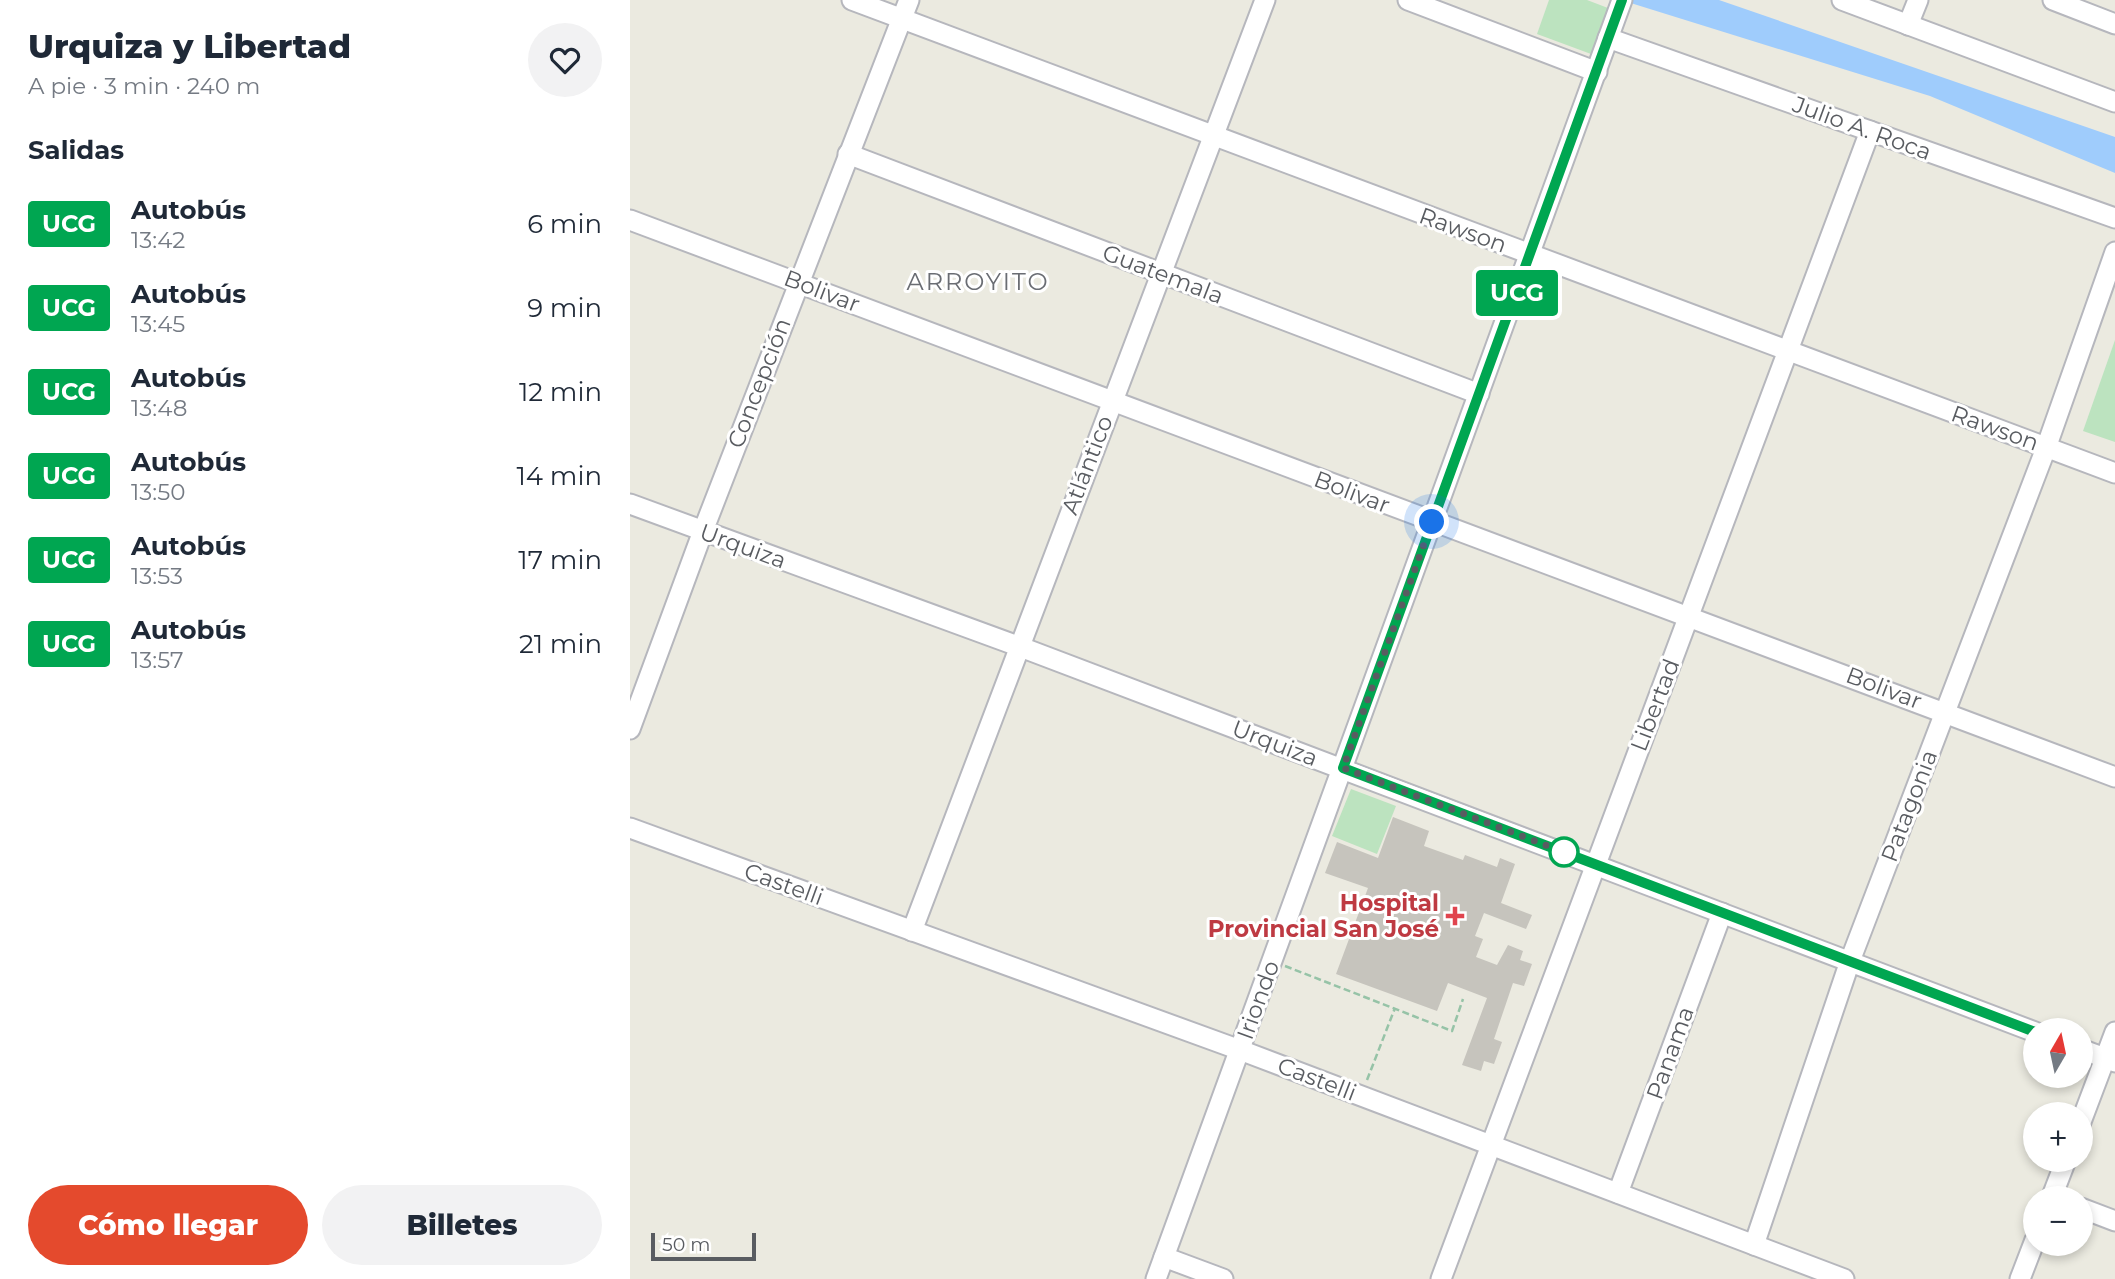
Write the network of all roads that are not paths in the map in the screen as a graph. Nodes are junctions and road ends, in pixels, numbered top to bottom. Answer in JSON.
{"nodes":[{"id":1,"x":852,"y":0,"type":"edge"},
{"id":2,"x":1265,"y":0,"type":"edge"},
{"id":3,"x":1408,"y":0,"type":"edge"},
{"id":4,"x":1842,"y":0,"type":"edge"},
{"id":5,"x":1918,"y":0,"type":"edge"},
{"id":6,"x":2053,"y":0,"type":"edge"},
{"id":7,"x":1620,"y":5,"type":"edge"},
{"id":8,"x":906,"y":9,"type":"edge"},
{"id":9,"x":1908,"y":24,"type":"junction"},
{"id":10,"x":2115,"y":24,"type":"edge"},
{"id":11,"x":1608,"y":38,"type":"junction"},
{"id":12,"x":1597,"y":72,"type":"junction"},
{"id":13,"x":2115,"y":102,"type":"edge"},
{"id":14,"x":1870,"y":131,"type":"junction"},
{"id":15,"x":1213,"y":137,"type":"junction"},
{"id":16,"x":848,"y":153,"type":"junction"},
{"id":17,"x":2115,"y":218,"type":"edge"},
{"id":18,"x":630,"y":220,"type":"edge"},
{"id":19,"x":2115,"y":252,"type":"edge"},
{"id":20,"x":1531,"y":256,"type":"junction"},
{"id":21,"x":1160,"y":273,"type":"junction"},
{"id":22,"x":798,"y":282,"type":"junction"},
{"id":23,"x":1788,"y":351,"type":"junction"},
{"id":24,"x":1479,"y":394,"type":"junction"},
{"id":25,"x":1111,"y":401,"type":"junction"},
{"id":26,"x":2046,"y":447,"type":"junction"},
{"id":27,"x":2115,"y":473,"type":"edge"},
{"id":28,"x":630,"y":504,"type":"edge"},
{"id":29,"x":1432,"y":522,"type":"junction"},
{"id":30,"x":703,"y":531,"type":"junction"},
{"id":31,"x":1689,"y":615,"type":"junction"},
{"id":32,"x":1018,"y":646,"type":"junction"},
{"id":33,"x":1944,"y":711,"type":"junction"},
{"id":34,"x":630,"y":729,"type":"edge"},
{"id":35,"x":1343,"y":768,"type":"junction"},
{"id":36,"x":2115,"y":777,"type":"edge"},
{"id":37,"x":630,"y":828,"type":"edge"},
{"id":38,"x":1594,"y":864,"type":"junction"},
{"id":39,"x":1722,"y":913,"type":"junction"},
{"id":40,"x":912,"y":931,"type":"junction"},
{"id":41,"x":1850,"y":961,"type":"junction"},
{"id":42,"x":2023,"y":1027,"type":"edge"},
{"id":43,"x":2115,"y":1032,"type":"edge"},
{"id":44,"x":1240,"y":1050,"type":"junction"},
{"id":45,"x":2093,"y":1054,"type":"edge"},
{"id":46,"x":2110,"y":1060,"type":"edge"},
{"id":47,"x":2090,"y":1102,"type":"edge"},
{"id":48,"x":1491,"y":1146,"type":"junction"},
{"id":49,"x":1618,"y":1194,"type":"junction"},
{"id":50,"x":2093,"y":1213,"type":"edge"},
{"id":51,"x":2115,"y":1221,"type":"edge"},
{"id":52,"x":1754,"y":1245,"type":"junction"},
{"id":53,"x":2029,"y":1256,"type":"edge"},
{"id":54,"x":1164,"y":1257,"type":"junction"},
{"id":55,"x":1156,"y":1279,"type":"edge"},
{"id":56,"x":1223,"y":1279,"type":"edge"},
{"id":57,"x":1441,"y":1279,"type":"edge"},
{"id":58,"x":1844,"y":1279,"type":"edge"},
{"id":59,"x":2020,"y":1279,"type":"edge"}],
"edges":[{"from":1,"to":8,"type":"street","name":"Rawson"},
{"from":2,"to":15,"type":"street","name":"Atlántico"},
{"from":3,"to":12,"type":"street"},
{"from":4,"to":9,"type":"street"},
{"from":5,"to":9,"type":"street"},
{"from":6,"to":10,"type":"street"},
{"from":7,"to":11,"type":"street","name":"Iriondo"},
{"from":8,"to":15,"type":"street","name":"Rawson"},
{"from":8,"to":16,"type":"street","name":"Concepción"},
{"from":9,"to":13,"type":"street"},
{"from":11,"to":12,"type":"street","name":"Iriondo"},
{"from":11,"to":14,"type":"street","name":"Julio A. Roca"},
{"from":12,"to":20,"type":"street","name":"Iriondo"},
{"from":14,"to":17,"type":"street","name":"Julio A. Roca"},
{"from":14,"to":23,"type":"street","name":"Libertad"},
{"from":15,"to":20,"type":"street","name":"Rawson"},
{"from":15,"to":21,"type":"street","name":"Atlántico"},
{"from":16,"to":21,"type":"street","name":"Guatemala"},
{"from":16,"to":22,"type":"street","name":"Concepción"},
{"from":18,"to":22,"type":"street","name":"Bolivar"},
{"from":19,"to":26,"type":"street","name":"Patagonia"},
{"from":20,"to":23,"type":"street","name":"Rawson"},
{"from":20,"to":24,"type":"street","name":"Iriondo"},
{"from":21,"to":24,"type":"street","name":"Guatemala"},
{"from":21,"to":25,"type":"street","name":"Atlántico"},
{"from":22,"to":25,"type":"street","name":"Bolivar"},
{"from":22,"to":30,"type":"street","name":"Concepción"},
{"from":23,"to":26,"type":"street","name":"Rawson"},
{"from":23,"to":31,"type":"street","name":"Libertad"},
{"from":24,"to":29,"type":"street","name":"Iriondo"},
{"from":25,"to":29,"type":"street","name":"Bolivar"},
{"from":25,"to":32,"type":"street","name":"Atlántico"},
{"from":26,"to":27,"type":"street","name":"Rawson"},
{"from":26,"to":33,"type":"street","name":"Patagonia"},
{"from":28,"to":30,"type":"street","name":"Urquiza"},
{"from":29,"to":31,"type":"street","name":"Bolivar"},
{"from":29,"to":35,"type":"street","name":"Iriondo"},
{"from":30,"to":32,"type":"street","name":"Urquiza"},
{"from":30,"to":34,"type":"street","name":"Concepción"},
{"from":31,"to":33,"type":"street","name":"Bolivar"},
{"from":31,"to":38,"type":"street","name":"Libertad"},
{"from":32,"to":35,"type":"street","name":"Urquiza"},
{"from":32,"to":40,"type":"street","name":"Atlántico"},
{"from":33,"to":36,"type":"street","name":"Bolivar"},
{"from":33,"to":41,"type":"street","name":"Patagonia"},
{"from":35,"to":38,"type":"street","name":"Urquiza"},
{"from":35,"to":44,"type":"street","name":"Iriondo"},
{"from":37,"to":40,"type":"street","name":"Castelli"},
{"from":38,"to":39,"type":"street","name":"Urquiza"},
{"from":38,"to":48,"type":"street","name":"Libertad"},
{"from":39,"to":41,"type":"street","name":"Urquiza"},
{"from":39,"to":49,"type":"street","name":"Panama"},
{"from":40,"to":44,"type":"street","name":"Castelli"},
{"from":41,"to":42,"type":"street","name":"Urquiza"},
{"from":41,"to":52,"type":"street","name":"Patagonia"},
{"from":43,"to":46,"type":"street"},
{"from":44,"to":48,"type":"street","name":"Castelli"},
{"from":44,"to":54,"type":"street","name":"Iriondo"},
{"from":45,"to":46,"type":"street"},
{"from":46,"to":47,"type":"street"},
{"from":48,"to":49,"type":"street","name":"Castelli"},
{"from":48,"to":57,"type":"street","name":"Libertad"},
{"from":49,"to":52,"type":"street","name":"Castelli"},
{"from":50,"to":51,"type":"street"},
{"from":52,"to":58,"type":"street","name":"Castelli"},
{"from":53,"to":59,"type":"street"},
{"from":54,"to":55,"type":"street","name":"Iriondo"},
{"from":54,"to":56,"type":"street"}]}
